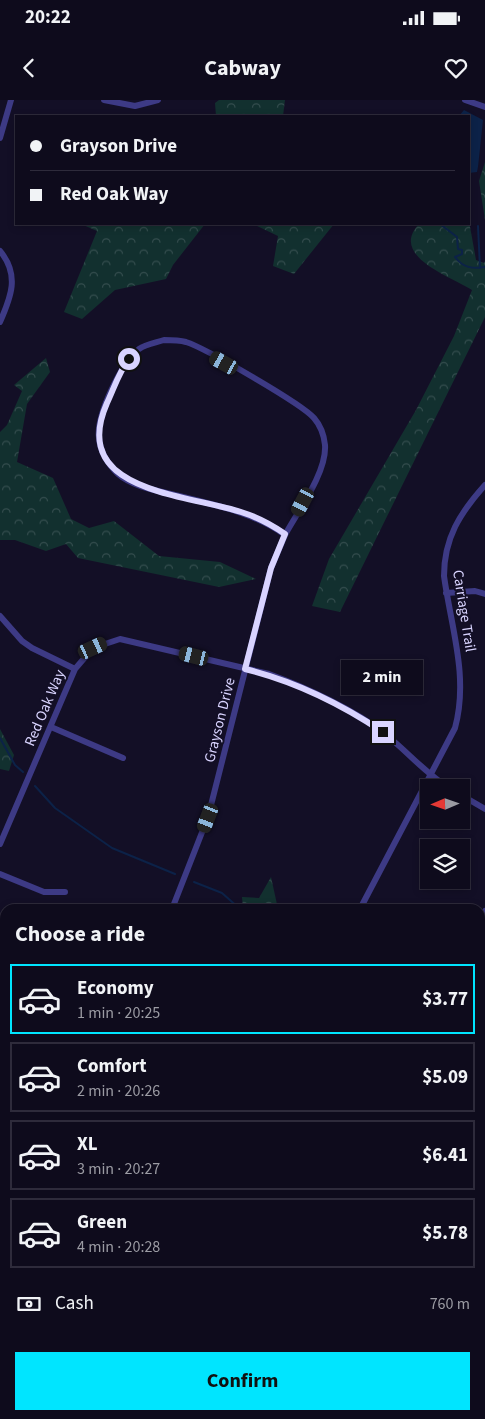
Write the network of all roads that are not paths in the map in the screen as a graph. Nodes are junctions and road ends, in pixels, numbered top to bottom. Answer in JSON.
{"nodes":[{"id":1,"x":11,"y":100,"type":"edge"},
{"id":2,"x":104,"y":100,"type":"edge"},
{"id":3,"x":158,"y":100,"type":"edge"},
{"id":4,"x":465,"y":100,"type":"edge"},
{"id":5,"x":485,"y":107,"type":"edge"},
{"id":6,"x":0,"y":138,"type":"edge"},
{"id":7,"x":0,"y":251,"type":"edge"},
{"id":8,"x":0,"y":322,"type":"edge"},
{"id":9,"x":485,"y":486,"type":"edge"},
{"id":10,"x":285,"y":534,"type":"junction"},
{"id":11,"x":446,"y":593,"type":"junction"},
{"id":12,"x":485,"y":594,"type":"edge"},
{"id":13,"x":0,"y":616,"type":"edge"},
{"id":14,"x":75,"y":669,"type":"junction"},
{"id":15,"x":245,"y":669,"type":"junction"},
{"id":16,"x":51,"y":727,"type":"junction"},
{"id":17,"x":123,"y":758,"type":"dead end"},
{"id":18,"x":430,"y":775,"type":"junction"},
{"id":19,"x":436,"y":779,"type":"edge"},
{"id":20,"x":470,"y":800,"type":"edge"},
{"id":21,"x":485,"y":809,"type":"edge"},
{"id":22,"x":0,"y":844,"type":"edge"},
{"id":23,"x":0,"y":874,"type":"edge"},
{"id":24,"x":65,"y":892,"type":"dead end"},
{"id":25,"x":174,"y":904,"type":"edge"},
{"id":26,"x":363,"y":904,"type":"edge"}],
"edges":[{"from":1,"to":6,"type":"street"},
{"from":2,"to":3,"type":"street"},
{"from":4,"to":5,"type":"street"},
{"from":7,"to":8,"type":"street"},
{"from":9,"to":11,"type":"street","name":"Carriage Trail"},
{"from":10,"to":10,"type":"street","name":"Grayson Drive"},
{"from":10,"to":15,"type":"street","name":"Grayson Drive"},
{"from":11,"to":12,"type":"street"},
{"from":11,"to":18,"type":"street","name":"Carriage Trail"},
{"from":13,"to":14,"type":"street"},
{"from":14,"to":15,"type":"street","name":"Red Oak Way"},
{"from":14,"to":16,"type":"street","name":"Red Oak Way"},
{"from":15,"to":18,"type":"street","name":"Red Oak Way"},
{"from":15,"to":25,"type":"street","name":"Grayson Drive"},
{"from":16,"to":17,"type":"street"},
{"from":16,"to":22,"type":"street","name":"Red Oak Way"},
{"from":18,"to":19,"type":"street","name":"Red Oak Way"},
{"from":18,"to":26,"type":"street","name":"Carriage Trail"},
{"from":20,"to":21,"type":"street"},
{"from":23,"to":24,"type":"street"}]}
